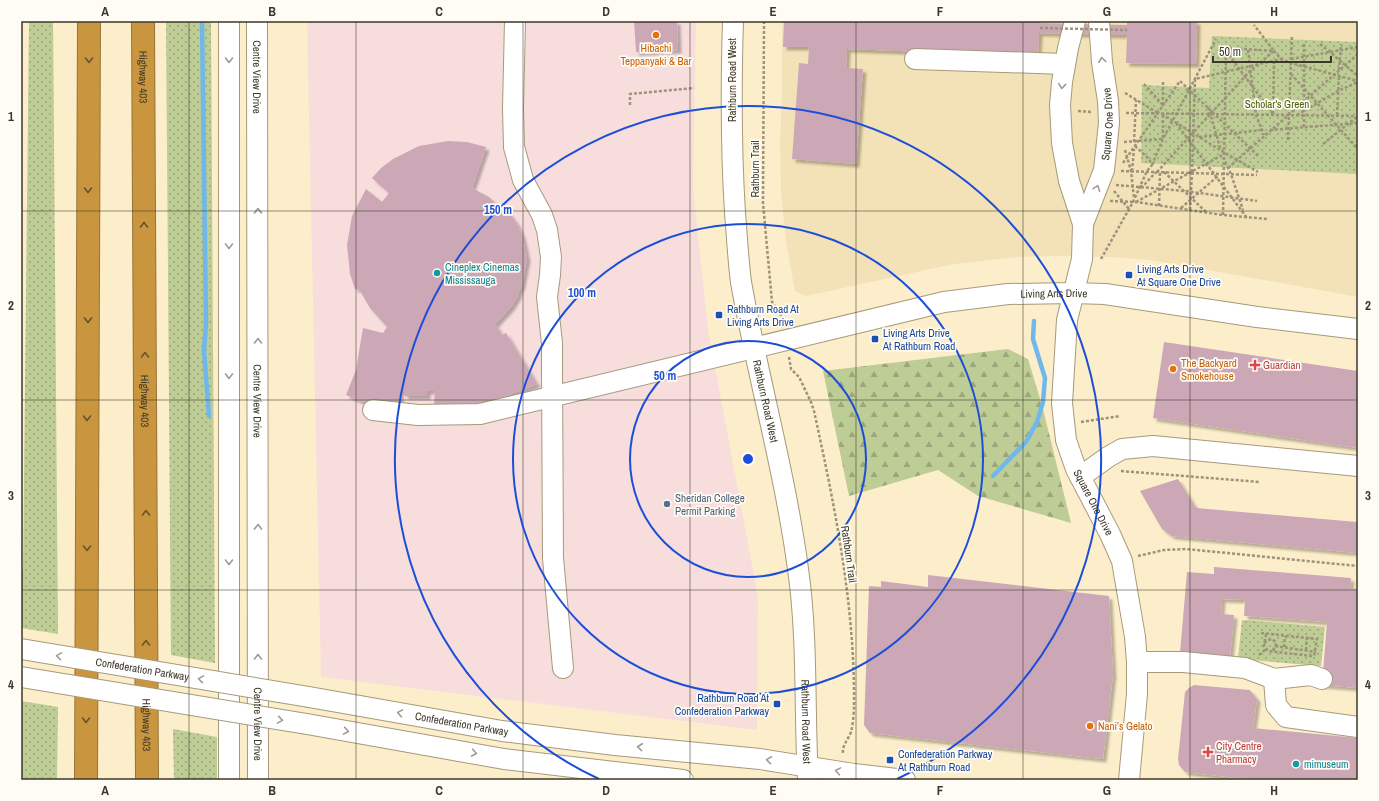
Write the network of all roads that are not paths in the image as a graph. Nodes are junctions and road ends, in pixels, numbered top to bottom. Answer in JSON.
{"nodes":[{"id":1,"x":89,"y":21,"type":"edge"},
{"id":2,"x":143,"y":21,"type":"edge"},
{"id":3,"x":229,"y":21,"type":"edge"},
{"id":4,"x":257,"y":21,"type":"edge"},
{"id":5,"x":515,"y":21,"type":"edge"},
{"id":6,"x":733,"y":21,"type":"edge"},
{"id":7,"x":1076,"y":21,"type":"edge"},
{"id":8,"x":1099,"y":21,"type":"edge"},
{"id":9,"x":915,"y":59,"type":"dead end"},
{"id":10,"x":1065,"y":64,"type":"junction"},
{"id":11,"x":1083,"y":224,"type":"junction"},
{"id":12,"x":1073,"y":293,"type":"junction"},
{"id":13,"x":1358,"y":329,"type":"edge"},
{"id":14,"x":754,"y":348,"type":"junction"},
{"id":15,"x":552,"y":396,"type":"junction"},
{"id":16,"x":373,"y":410,"type":"dead end"},
{"id":17,"x":1358,"y":466,"type":"edge"},
{"id":18,"x":1080,"y":477,"type":"junction"},
{"id":19,"x":21,"y":649,"type":"edge"},
{"id":20,"x":1137,"y":662,"type":"junction"},
{"id":21,"x":563,"y":668,"type":"dead end"},
{"id":22,"x":1316,"y":670,"type":"road end"},
{"id":23,"x":21,"y":677,"type":"edge"},
{"id":24,"x":1274,"y":679,"type":"junction"},
{"id":25,"x":1358,"y":727,"type":"edge"},
{"id":26,"x":808,"y":773,"type":"edge"},
{"id":27,"x":86,"y":780,"type":"edge"},
{"id":28,"x":147,"y":780,"type":"edge"},
{"id":29,"x":229,"y":780,"type":"edge"},
{"id":30,"x":258,"y":780,"type":"edge"},
{"id":31,"x":684,"y":780,"type":"edge"},
{"id":32,"x":904,"y":780,"type":"edge"},
{"id":33,"x":1129,"y":780,"type":"edge"}],
"edges":[{"from":1,"to":27,"type":"highway","one_way":true},
{"from":28,"to":2,"type":"highway","name":"Highway 403","one_way":true},
{"from":3,"to":29,"type":"street","one_way":true},
{"from":30,"to":4,"type":"street","name":"Centre View Drive","one_way":true},
{"from":5,"to":15,"type":"street"},
{"from":6,"to":14,"type":"street","name":"Rathburn Road West"},
{"from":7,"to":10,"type":"street","name":"Square One Drive"},
{"from":11,"to":8,"type":"street","name":"Square One Drive","one_way":true},
{"from":9,"to":10,"type":"street"},
{"from":10,"to":11,"type":"street","name":"Square One Drive","one_way":true},
{"from":11,"to":12,"type":"street","name":"Square One Drive"},
{"from":12,"to":13,"type":"street","name":"Living Arts Drive"},
{"from":12,"to":14,"type":"street","name":"Living Arts Drive"},
{"from":12,"to":18,"type":"street","name":"Square One Drive"},
{"from":14,"to":15,"type":"street","name":"Living Arts Drive"},
{"from":14,"to":26,"type":"street","name":"Rathburn Road West"},
{"from":15,"to":16,"type":"street","name":"Living Arts Drive"},
{"from":15,"to":21,"type":"street"},
{"from":17,"to":18,"type":"street"},
{"from":18,"to":20,"type":"street","name":"Square One Drive"},
{"from":26,"to":19,"type":"street","name":"Confederation Parkway","one_way":true,"bridge":true},
{"from":20,"to":24,"type":"street"},
{"from":20,"to":33,"type":"street","name":"Square One Drive"},
{"from":22,"to":24,"type":"street"},
{"from":23,"to":31,"type":"street","one_way":true,"bridge":true},
{"from":24,"to":25,"type":"street"},
{"from":32,"to":26,"type":"street","name":"Confederation Parkway","one_way":true}]}
